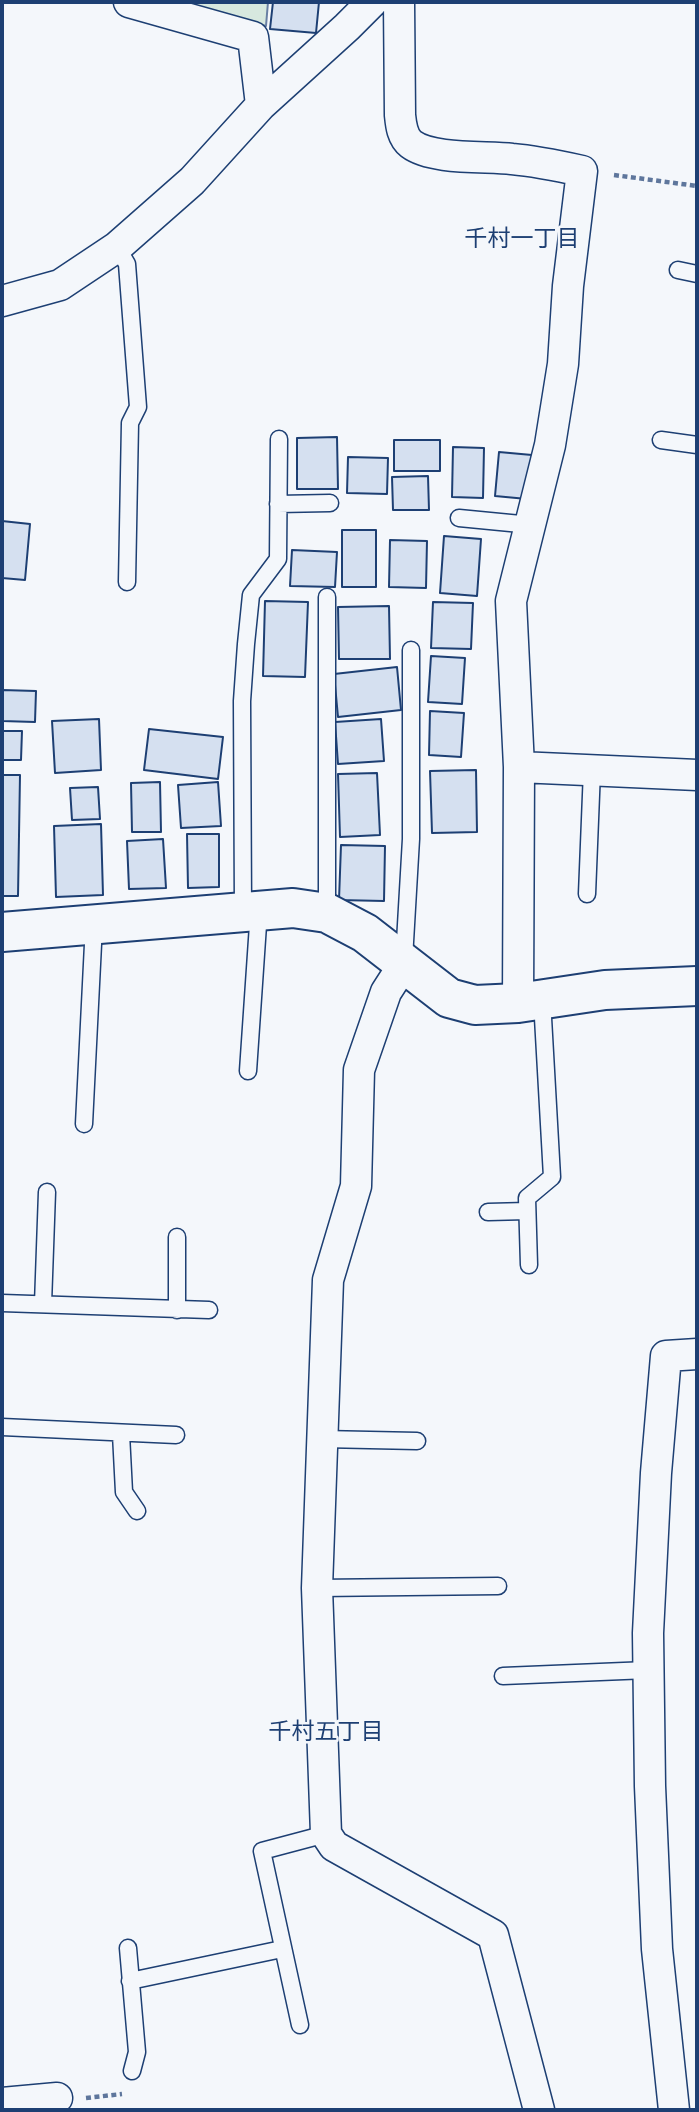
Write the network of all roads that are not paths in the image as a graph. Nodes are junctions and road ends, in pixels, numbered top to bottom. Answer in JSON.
{"nodes":[{"id":1,"x":129,"y":2,"type":"edge"},
{"id":2,"x":372,"y":2,"type":"edge"},
{"id":3,"x":399,"y":2,"type":"edge"},
{"id":4,"x":261,"y":104,"type":"junction"},
{"id":5,"x":117,"y":247,"type":"junction"},
{"id":6,"x":678,"y":270,"type":"dead end"},
{"id":7,"x":697,"y":274,"type":"edge"},
{"id":8,"x":2,"y":301,"type":"edge"},
{"id":9,"x":279,"y":439,"type":"dead end"},
{"id":10,"x":661,"y":440,"type":"dead end"},
{"id":11,"x":697,"y":445,"type":"edge"},
{"id":12,"x":330,"y":503,"type":"dead end"},
{"id":13,"x":278,"y":504,"type":"junction"},
{"id":14,"x":460,"y":518,"type":"dead end"},
{"id":15,"x":531,"y":525,"type":"junction"},
{"id":16,"x":127,"y":582,"type":"dead end"},
{"id":17,"x":327,"y":597,"type":"dead end"},
{"id":18,"x":411,"y":650,"type":"dead end"},
{"id":19,"x":519,"y":767,"type":"junction"},
{"id":20,"x":592,"y":770,"type":"junction"},
{"id":21,"x":697,"y":775,"type":"edge"},
{"id":22,"x":587,"y":894,"type":"dead end"},
{"id":23,"x":251,"y":910,"type":"junction"},
{"id":24,"x":327,"y":914,"type":"junction"},
{"id":25,"x":94,"y":924,"type":"junction"},
{"id":26,"x":2,"y":932,"type":"edge"},
{"id":27,"x":404,"y":964,"type":"junction"},
{"id":28,"x":697,"y":986,"type":"edge"},
{"id":29,"x":530,"y":1002,"type":"junction"},
{"id":30,"x":248,"y":1072,"type":"dead end"},
{"id":31,"x":84,"y":1124,"type":"dead end"},
{"id":32,"x":47,"y":1192,"type":"dead end"},
{"id":33,"x":527,"y":1210,"type":"junction"},
{"id":34,"x":488,"y":1212,"type":"dead end"},
{"id":35,"x":177,"y":1237,"type":"dead end"},
{"id":36,"x":529,"y":1265,"type":"dead end"},
{"id":37,"x":2,"y":1303,"type":"edge"},
{"id":38,"x":43,"y":1304,"type":"junction"},
{"id":39,"x":177,"y":1310,"type":"junction"},
{"id":40,"x":209,"y":1310,"type":"dead end"},
{"id":41,"x":697,"y":1354,"type":"edge"},
{"id":42,"x":2,"y":1427,"type":"edge"},
{"id":43,"x":121,"y":1434,"type":"junction"},
{"id":44,"x":176,"y":1436,"type":"dead end"},
{"id":45,"x":322,"y":1439,"type":"junction"},
{"id":46,"x":417,"y":1441,"type":"dead end"},
{"id":47,"x":137,"y":1511,"type":"dead end"},
{"id":48,"x":498,"y":1586,"type":"dead end"},
{"id":49,"x":317,"y":1588,"type":"junction"},
{"id":50,"x":648,"y":1670,"type":"junction"},
{"id":51,"x":503,"y":1676,"type":"dead end"},
{"id":52,"x":326,"y":1834,"type":"junction"},
{"id":53,"x":128,"y":1948,"type":"dead end"},
{"id":54,"x":282,"y":1949,"type":"junction"},
{"id":55,"x":131,"y":1980,"type":"junction"},
{"id":56,"x":300,"y":2025,"type":"dead end"},
{"id":57,"x":132,"y":2071,"type":"road end"},
{"id":58,"x":57,"y":2098,"type":"road end"},
{"id":59,"x":2,"y":2104,"type":"edge"},
{"id":60,"x":539,"y":2110,"type":"edge"},
{"id":61,"x":674,"y":2110,"type":"edge"}],
"edges":[{"from":1,"to":4,"type":"street"},
{"from":2,"to":4,"type":"street"},
{"from":3,"to":15,"type":"street"},
{"from":4,"to":5,"type":"street"},
{"from":5,"to":8,"type":"street"},
{"from":5,"to":16,"type":"lane"},
{"from":6,"to":7,"type":"lane"},
{"from":9,"to":13,"type":"lane"},
{"from":10,"to":11,"type":"lane"},
{"from":12,"to":13,"type":"lane"},
{"from":13,"to":23,"type":"lane"},
{"from":14,"to":15,"type":"lane"},
{"from":15,"to":19,"type":"street"},
{"from":17,"to":24,"type":"lane"},
{"from":18,"to":27,"type":"lane"},
{"from":19,"to":20,"type":"street"},
{"from":19,"to":29,"type":"street"},
{"from":20,"to":21,"type":"street"},
{"from":20,"to":22,"type":"lane"},
{"from":23,"to":24,"type":"street"},
{"from":23,"to":25,"type":"street"},
{"from":23,"to":30,"type":"lane"},
{"from":24,"to":27,"type":"street"},
{"from":25,"to":26,"type":"street"},
{"from":25,"to":31,"type":"lane"},
{"from":27,"to":29,"type":"street"},
{"from":27,"to":45,"type":"street"},
{"from":28,"to":29,"type":"street"},
{"from":29,"to":33,"type":"lane"},
{"from":32,"to":38,"type":"lane"},
{"from":33,"to":34,"type":"lane"},
{"from":33,"to":36,"type":"lane"},
{"from":35,"to":39,"type":"lane"},
{"from":37,"to":38,"type":"lane"},
{"from":38,"to":39,"type":"lane"},
{"from":39,"to":40,"type":"lane"},
{"from":41,"to":50,"type":"street"},
{"from":42,"to":43,"type":"lane"},
{"from":43,"to":44,"type":"lane"},
{"from":43,"to":47,"type":"lane"},
{"from":45,"to":46,"type":"lane"},
{"from":45,"to":49,"type":"street"},
{"from":48,"to":49,"type":"lane"},
{"from":49,"to":52,"type":"street"},
{"from":50,"to":51,"type":"lane"},
{"from":50,"to":61,"type":"street"},
{"from":52,"to":54,"type":"lane"},
{"from":52,"to":60,"type":"street"},
{"from":53,"to":55,"type":"lane"},
{"from":54,"to":55,"type":"lane"},
{"from":54,"to":56,"type":"lane"},
{"from":55,"to":57,"type":"lane"},
{"from":58,"to":59,"type":"street"}]}
